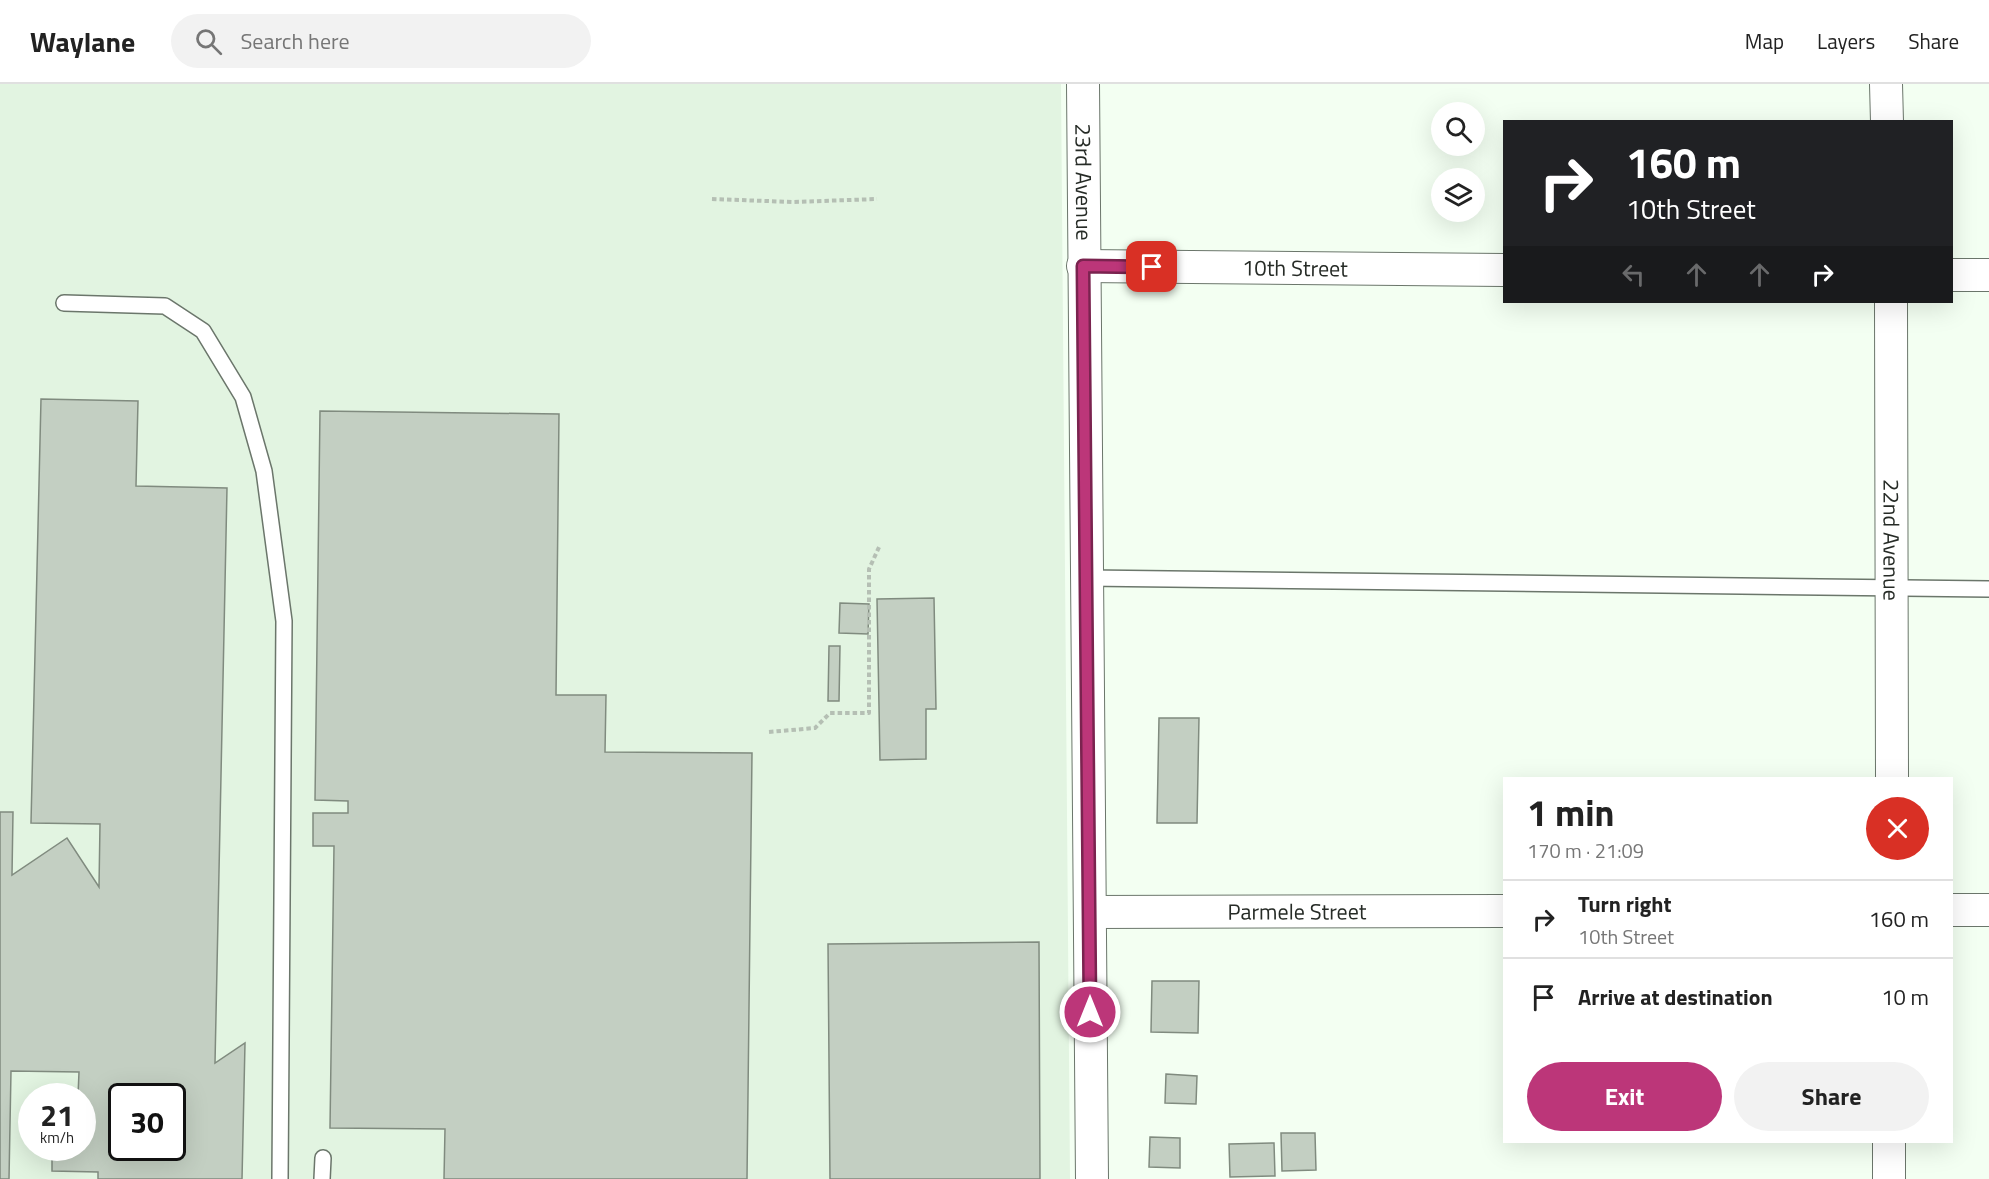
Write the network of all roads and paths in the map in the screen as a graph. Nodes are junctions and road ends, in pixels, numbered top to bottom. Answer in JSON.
{"nodes":[{"id":1,"x":1083,"y":84,"type":"edge"},
{"id":2,"x":1886,"y":84,"type":"edge"},
{"id":3,"x":1887,"y":120,"type":"edge"},
{"id":4,"x":712,"y":199,"type":"dead end"},
{"id":5,"x":877,"y":199,"type":"dead end"},
{"id":6,"x":1083,"y":266,"type":"junction"},
{"id":7,"x":1503,"y":270,"type":"edge"},
{"id":8,"x":1953,"y":275,"type":"edge"},
{"id":9,"x":1989,"y":275,"type":"edge"},
{"id":10,"x":64,"y":303,"type":"dead end"},
{"id":11,"x":1891,"y":303,"type":"edge"},
{"id":12,"x":880,"y":545,"type":"dead end"},
{"id":13,"x":1086,"y":578,"type":"junction"},
{"id":14,"x":1892,"y":589,"type":"junction"},
{"id":15,"x":1989,"y":589,"type":"edge"},
{"id":16,"x":769,"y":732,"type":"dead end"},
{"id":17,"x":1892,"y":777,"type":"edge"},
{"id":18,"x":1953,"y":910,"type":"edge"},
{"id":19,"x":1989,"y":910,"type":"edge"},
{"id":20,"x":1503,"y":911,"type":"edge"},
{"id":21,"x":1090,"y":912,"type":"junction"},
{"id":22,"x":1889,"y":1143,"type":"edge"},
{"id":23,"x":323,"y":1158,"type":"dead end"},
{"id":24,"x":280,"y":1179,"type":"edge"},
{"id":25,"x":322,"y":1179,"type":"edge"},
{"id":26,"x":1092,"y":1179,"type":"edge"},
{"id":27,"x":1889,"y":1179,"type":"edge"}],
"edges":[{"from":1,"to":6,"type":"street","name":"23rd Avenue"},
{"from":2,"to":3,"type":"street"},
{"from":4,"to":5,"type":"path"},
{"from":6,"to":7,"type":"street","name":"10th Street"},
{"from":6,"to":13,"type":"street","name":"23rd Avenue"},
{"from":8,"to":9,"type":"street"},
{"from":10,"to":24,"type":"lane"},
{"from":11,"to":14,"type":"street","name":"22nd Avenue"},
{"from":12,"to":16,"type":"path"},
{"from":13,"to":14,"type":"lane"},
{"from":13,"to":21,"type":"street","name":"23rd Avenue"},
{"from":14,"to":15,"type":"lane"},
{"from":14,"to":17,"type":"street","name":"22nd Avenue"},
{"from":18,"to":19,"type":"street"},
{"from":20,"to":21,"type":"street","name":"Parmele Street"},
{"from":21,"to":26,"type":"street","name":"23rd Avenue"},
{"from":22,"to":27,"type":"street"},
{"from":23,"to":25,"type":"lane"}]}
